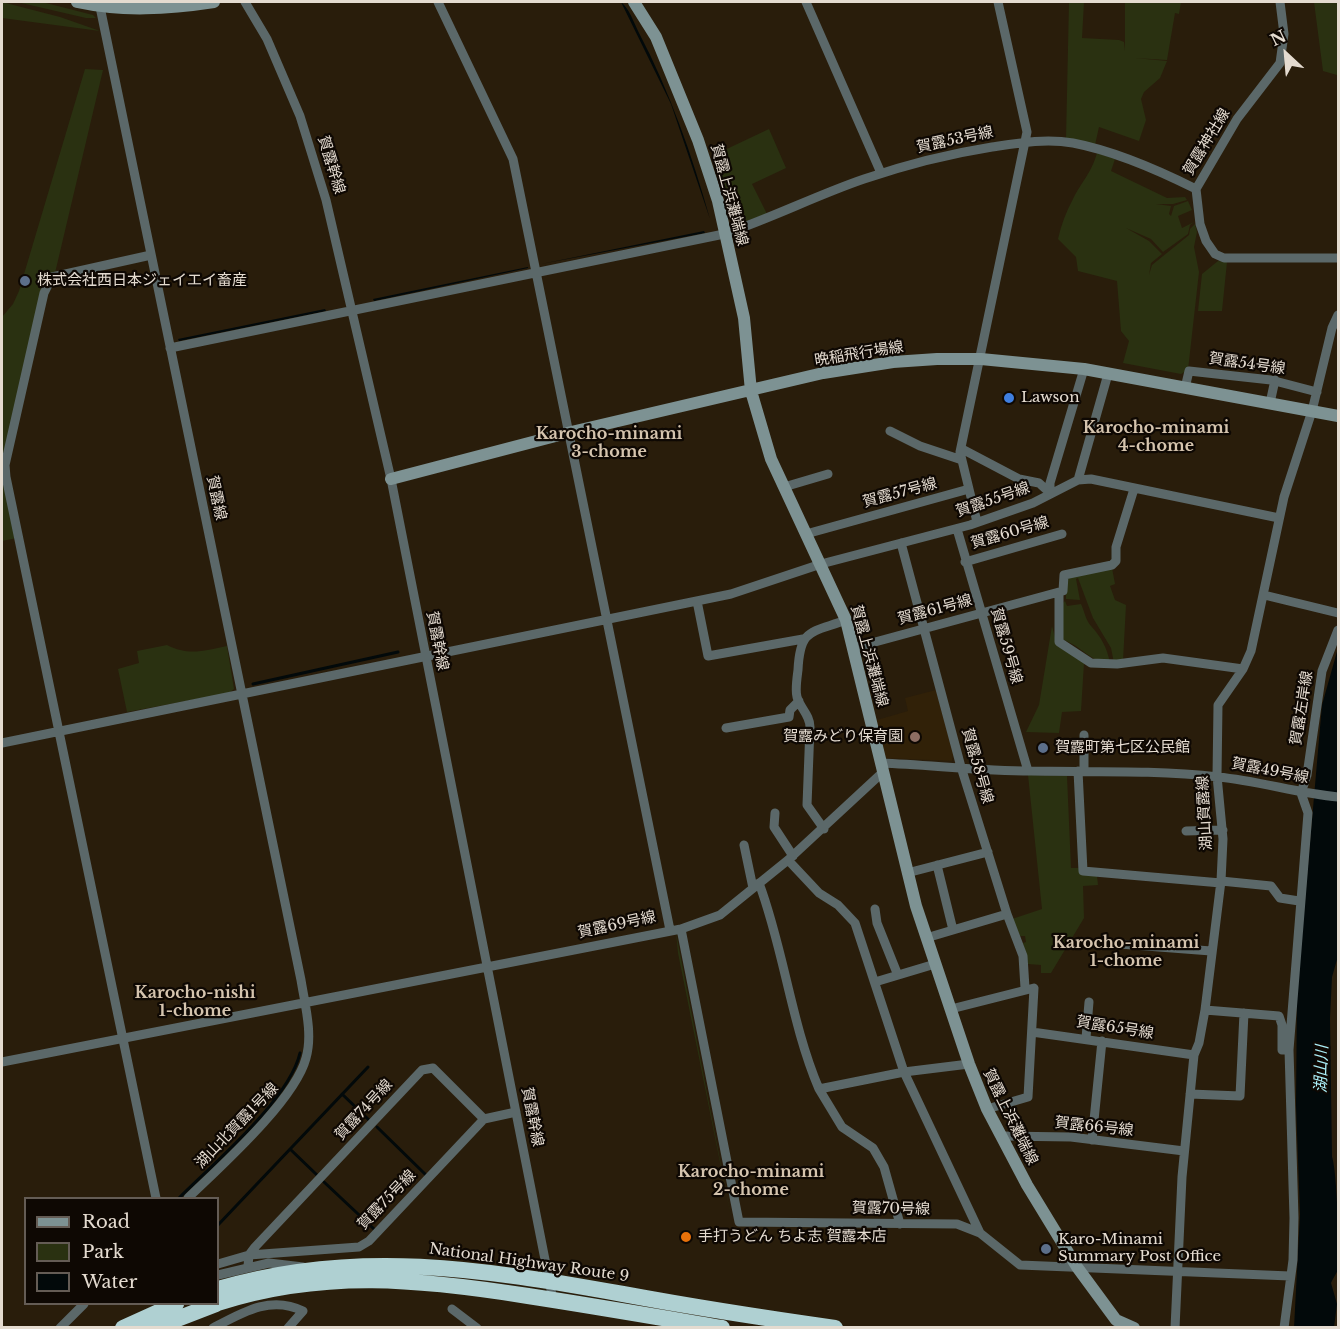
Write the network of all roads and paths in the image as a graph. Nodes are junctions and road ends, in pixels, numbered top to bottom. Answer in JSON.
{"nodes":[{"id":1,"x":77,"y":2,"type":"edge"},
{"id":2,"x":214,"y":2,"type":"edge"},
{"id":3,"x":245,"y":2,"type":"edge"},
{"id":4,"x":438,"y":2,"type":"edge"},
{"id":5,"x":634,"y":2,"type":"edge"},
{"id":6,"x":806,"y":2,"type":"edge"},
{"id":7,"x":998,"y":2,"type":"edge"},
{"id":8,"x":1280,"y":2,"type":"edge"},
{"id":9,"x":100,"y":4,"type":"edge"},
{"id":10,"x":1026,"y":142,"type":"junction"},
{"id":11,"x":881,"y":173,"type":"junction"},
{"id":12,"x":1196,"y":189,"type":"junction"},
{"id":13,"x":724,"y":234,"type":"junction"},
{"id":14,"x":151,"y":255,"type":"junction"},
{"id":15,"x":1338,"y":258,"type":"edge"},
{"id":16,"x":534,"y":272,"type":"junction"},
{"id":17,"x":352,"y":309,"type":"junction"},
{"id":18,"x":1338,"y":315,"type":"edge"},
{"id":19,"x":170,"y":348,"type":"junction"},
{"id":20,"x":981,"y":359,"type":"junction"},
{"id":21,"x":1084,"y":369,"type":"junction"},
{"id":22,"x":1108,"y":374,"type":"junction"},
{"id":23,"x":1275,"y":380,"type":"junction"},
{"id":24,"x":1185,"y":388,"type":"junction"},
{"id":25,"x":751,"y":391,"type":"junction"},
{"id":26,"x":1317,"y":392,"type":"junction"},
{"id":27,"x":1270,"y":403,"type":"junction"},
{"id":28,"x":1312,"y":411,"type":"junction"},
{"id":29,"x":1338,"y":416,"type":"edge"},
{"id":30,"x":890,"y":430,"type":"dead end"},
{"id":31,"x":567,"y":433,"type":"junction"},
{"id":32,"x":962,"y":454,"type":"junction"},
{"id":33,"x":828,"y":474,"type":"dead end"},
{"id":34,"x":391,"y":479,"type":"junction"},
{"id":35,"x":1078,"y":480,"type":"junction"},
{"id":36,"x":784,"y":487,"type":"junction"},
{"id":37,"x":969,"y":489,"type":"junction"},
{"id":38,"x":1134,"y":489,"type":"junction"},
{"id":39,"x":1050,"y":493,"type":"junction"},
{"id":40,"x":1279,"y":518,"type":"junction"},
{"id":41,"x":977,"y":522,"type":"junction"},
{"id":42,"x":957,"y":529,"type":"junction"},
{"id":43,"x":806,"y":534,"type":"junction"},
{"id":44,"x":1062,"y":534,"type":"dead end"},
{"id":45,"x":901,"y":543,"type":"junction"},
{"id":46,"x":965,"y":562,"type":"junction"},
{"id":47,"x":821,"y":564,"type":"junction"},
{"id":48,"x":1059,"y":592,"type":"junction"},
{"id":49,"x":1264,"y":595,"type":"junction"},
{"id":50,"x":697,"y":601,"type":"junction"},
{"id":51,"x":981,"y":613,"type":"junction"},
{"id":52,"x":1338,"y":613,"type":"edge"},
{"id":53,"x":607,"y":619,"type":"junction"},
{"id":54,"x":846,"y":620,"type":"junction"},
{"id":55,"x":924,"y":629,"type":"junction"},
{"id":56,"x":1338,"y":630,"type":"edge"},
{"id":57,"x":803,"y":639,"type":"junction"},
{"id":58,"x":853,"y":648,"type":"junction"},
{"id":59,"x":424,"y":656,"type":"junction"},
{"id":60,"x":1243,"y":669,"type":"junction"},
{"id":61,"x":242,"y":694,"type":"junction"},
{"id":62,"x":799,"y":700,"type":"junction"},
{"id":63,"x":726,"y":728,"type":"dead end"},
{"id":64,"x":59,"y":732,"type":"junction"},
{"id":65,"x":1084,"y":735,"type":"dead end"},
{"id":66,"x":2,"y":742,"type":"edge"},
{"id":67,"x":961,"y":767,"type":"junction"},
{"id":68,"x":882,"y":768,"type":"junction"},
{"id":69,"x":1028,"y":771,"type":"junction"},
{"id":70,"x":1081,"y":771,"type":"junction"},
{"id":71,"x":1217,"y":776,"type":"junction"},
{"id":72,"x":1300,"y":793,"type":"junction"},
{"id":73,"x":1338,"y":797,"type":"edge"},
{"id":74,"x":775,"y":813,"type":"dead end"},
{"id":75,"x":824,"y":829,"type":"junction"},
{"id":76,"x":1223,"y":830,"type":"junction"},
{"id":77,"x":1186,"y":831,"type":"dead end"},
{"id":78,"x":744,"y":845,"type":"dead end"},
{"id":79,"x":988,"y":852,"type":"junction"},
{"id":80,"x":791,"y":858,"type":"junction"},
{"id":81,"x":937,"y":865,"type":"junction"},
{"id":82,"x":907,"y":873,"type":"junction"},
{"id":83,"x":1221,"y":882,"type":"junction"},
{"id":84,"x":756,"y":885,"type":"junction"},
{"id":85,"x":1299,"y":901,"type":"junction"},
{"id":86,"x":876,"y":909,"type":"dead end"},
{"id":87,"x":1007,"y":914,"type":"junction"},
{"id":88,"x":681,"y":929,"type":"junction"},
{"id":89,"x":670,"y":930,"type":"junction"},
{"id":90,"x":953,"y":930,"type":"junction"},
{"id":91,"x":926,"y":938,"type":"junction"},
{"id":92,"x":1107,"y":942,"type":"dead end"},
{"id":93,"x":1211,"y":951,"type":"junction"},
{"id":94,"x":935,"y":964,"type":"junction"},
{"id":95,"x":486,"y":966,"type":"junction"},
{"id":96,"x":897,"y":973,"type":"junction"},
{"id":97,"x":876,"y":982,"type":"junction"},
{"id":98,"x":1025,"y":988,"type":"junction"},
{"id":99,"x":305,"y":1001,"type":"junction"},
{"id":100,"x":1089,"y":1002,"type":"dead end"},
{"id":101,"x":951,"y":1009,"type":"junction"},
{"id":102,"x":1205,"y":1010,"type":"junction"},
{"id":103,"x":1244,"y":1014,"type":"junction"},
{"id":104,"x":1032,"y":1032,"type":"junction"},
{"id":105,"x":1086,"y":1038,"type":"junction"},
{"id":106,"x":120,"y":1039,"type":"junction"},
{"id":107,"x":1102,"y":1041,"type":"junction"},
{"id":108,"x":1289,"y":1050,"type":"junction"},
{"id":109,"x":1194,"y":1055,"type":"junction"},
{"id":110,"x":2,"y":1062,"type":"edge"},
{"id":111,"x":969,"y":1064,"type":"junction"},
{"id":112,"x":904,"y":1072,"type":"junction"},
{"id":113,"x":819,"y":1089,"type":"junction"},
{"id":114,"x":1190,"y":1094,"type":"junction"},
{"id":115,"x":987,"y":1109,"type":"junction"},
{"id":116,"x":516,"y":1112,"type":"junction"},
{"id":117,"x":484,"y":1119,"type":"junction"},
{"id":118,"x":1002,"y":1136,"type":"junction"},
{"id":119,"x":1092,"y":1140,"type":"junction"},
{"id":120,"x":1184,"y":1151,"type":"junction"},
{"id":121,"x":156,"y":1197,"type":"edge"},
{"id":122,"x":189,"y":1197,"type":"edge"},
{"id":123,"x":900,"y":1224,"type":"junction"},
{"id":124,"x":980,"y":1233,"type":"junction"},
{"id":125,"x":249,"y":1255,"type":"junction"},
{"id":126,"x":219,"y":1264,"type":"edge"},
{"id":127,"x":248,"y":1266,"type":"junction"},
{"id":128,"x":1077,"y":1267,"type":"junction"},
{"id":129,"x":311,"y":1269,"type":"junction"},
{"id":130,"x":1178,"y":1272,"type":"junction"},
{"id":131,"x":219,"y":1275,"type":"edge"},
{"id":132,"x":1290,"y":1276,"type":"junction"},
{"id":133,"x":549,"y":1281,"type":"junction"},
{"id":134,"x":219,"y":1289,"type":"edge"},
{"id":135,"x":553,"y":1300,"type":"junction"},
{"id":136,"x":219,"y":1303,"type":"edge"},
{"id":137,"x":83,"y":1305,"type":"edge"},
{"id":138,"x":174,"y":1305,"type":"edge"},
{"id":139,"x":206,"y":1305,"type":"edge"},
{"id":140,"x":452,"y":1309,"type":"dead end"},
{"id":141,"x":157,"y":1314,"type":"edge"},
{"id":142,"x":60,"y":1328,"type":"edge"},
{"id":143,"x":123,"y":1328,"type":"edge"},
{"id":144,"x":213,"y":1328,"type":"edge"},
{"id":145,"x":288,"y":1328,"type":"edge"},
{"id":146,"x":477,"y":1328,"type":"edge"},
{"id":147,"x":722,"y":1328,"type":"edge"},
{"id":148,"x":835,"y":1328,"type":"edge"},
{"id":149,"x":1134,"y":1328,"type":"edge"},
{"id":150,"x":1175,"y":1328,"type":"edge"},
{"id":151,"x":1284,"y":1328,"type":"edge"}],
"edges":[{"from":1,"to":9,"type":"street"},
{"from":2,"to":9,"type":"street"},
{"from":3,"to":17,"type":"street","name":"賀露幹線"},
{"from":4,"to":16,"type":"street"},
{"from":5,"to":13,"type":"street","name":"賀露上浜灘端線"},
{"from":6,"to":11,"type":"street"},
{"from":7,"to":10,"type":"street"},
{"from":8,"to":12,"type":"street","name":"賀露神社線"},
{"from":9,"to":14,"type":"street","name":"賀露線"},
{"from":10,"to":11,"type":"street","name":"賀露53号線"},
{"from":10,"to":12,"type":"street","name":"賀露53号線"},
{"from":10,"to":20,"type":"street"},
{"from":11,"to":13,"type":"street","name":"賀露53号線"},
{"from":12,"to":15,"type":"street","name":"賀露神社線"},
{"from":13,"to":16,"type":"street","name":"賀露53号線"},
{"from":13,"to":25,"type":"street","name":"賀露上浜灘端線"},
{"from":14,"to":19,"type":"street","name":"賀露線"},
{"from":14,"to":64,"type":"street"},
{"from":16,"to":17,"type":"street","name":"賀露53号線"},
{"from":16,"to":31,"type":"street"},
{"from":17,"to":19,"type":"street","name":"賀露53号線"},
{"from":17,"to":34,"type":"street","name":"賀露幹線"},
{"from":18,"to":26,"type":"street","name":"湖山賀露線"},
{"from":19,"to":61,"type":"street","name":"賀露線"},
{"from":20,"to":21,"type":"street","name":"晩稲飛行場線"},
{"from":20,"to":25,"type":"street","name":"晩稲飛行場線"},
{"from":20,"to":32,"type":"street"},
{"from":21,"to":22,"type":"street","name":"晩稲飛行場線"},
{"from":21,"to":39,"type":"street"},
{"from":22,"to":24,"type":"street","name":"晩稲飛行場線"},
{"from":22,"to":35,"type":"street"},
{"from":23,"to":24,"type":"street","name":"賀露54号線"},
{"from":23,"to":26,"type":"street","name":"賀露54号線"},
{"from":23,"to":27,"type":"street"},
{"from":24,"to":27,"type":"street","name":"晩稲飛行場線"},
{"from":25,"to":31,"type":"street","name":"晩稲飛行場線"},
{"from":25,"to":36,"type":"street","name":"賀露上浜灘端線"},
{"from":26,"to":28,"type":"street","name":"湖山賀露線"},
{"from":27,"to":28,"type":"street","name":"晩稲飛行場線"},
{"from":28,"to":29,"type":"street","name":"晩稲飛行場線"},
{"from":28,"to":40,"type":"street","name":"湖山賀露線"},
{"from":30,"to":32,"type":"street"},
{"from":31,"to":34,"type":"street","name":"晩稲飛行場線"},
{"from":31,"to":53,"type":"street"},
{"from":32,"to":37,"type":"street"},
{"from":32,"to":39,"type":"street"},
{"from":33,"to":36,"type":"street"},
{"from":34,"to":59,"type":"street","name":"賀露幹線"},
{"from":35,"to":38,"type":"street"},
{"from":35,"to":39,"type":"street","name":"賀露55号線"},
{"from":36,"to":43,"type":"street","name":"賀露上浜灘端線"},
{"from":37,"to":41,"type":"street"},
{"from":37,"to":43,"type":"street","name":"賀露57号線"},
{"from":38,"to":40,"type":"street"},
{"from":38,"to":48,"type":"street"},
{"from":39,"to":41,"type":"street","name":"賀露55号線"},
{"from":40,"to":49,"type":"street","name":"湖山賀露線"},
{"from":41,"to":42,"type":"street","name":"賀露55号線"},
{"from":42,"to":45,"type":"street","name":"賀露55号線"},
{"from":42,"to":46,"type":"street","name":"賀露59号線"},
{"from":43,"to":47,"type":"street","name":"賀露上浜灘端線"},
{"from":44,"to":46,"type":"street","name":"賀露60号線"},
{"from":45,"to":47,"type":"street","name":"賀露55号線"},
{"from":45,"to":55,"type":"street","name":"賀露58号線"},
{"from":46,"to":51,"type":"street","name":"賀露59号線"},
{"from":47,"to":50,"type":"street","name":"賀露55号線"},
{"from":47,"to":54,"type":"street","name":"賀露上浜灘端線"},
{"from":48,"to":51,"type":"street","name":"賀露61号線"},
{"from":48,"to":60,"type":"street"},
{"from":49,"to":52,"type":"street"},
{"from":49,"to":60,"type":"street","name":"湖山賀露線"},
{"from":50,"to":53,"type":"street","name":"賀露55号線"},
{"from":50,"to":57,"type":"street"},
{"from":51,"to":55,"type":"street","name":"賀露61号線"},
{"from":51,"to":69,"type":"street","name":"賀露59号線"},
{"from":53,"to":59,"type":"street","name":"賀露55号線"},
{"from":53,"to":89,"type":"street"},
{"from":54,"to":57,"type":"street"},
{"from":54,"to":58,"type":"street","name":"賀露上浜灘端線"},
{"from":55,"to":58,"type":"street","name":"賀露61号線"},
{"from":55,"to":67,"type":"street","name":"賀露58号線"},
{"from":56,"to":72,"type":"street","name":"賀露左岸線"},
{"from":57,"to":62,"type":"street"},
{"from":58,"to":68,"type":"street","name":"賀露上浜灘端線"},
{"from":59,"to":61,"type":"street","name":"賀露55号線"},
{"from":59,"to":95,"type":"street","name":"賀露幹線"},
{"from":60,"to":71,"type":"street","name":"湖山賀露線"},
{"from":61,"to":64,"type":"street","name":"賀露55号線"},
{"from":61,"to":99,"type":"street","name":"賀露線"},
{"from":62,"to":63,"type":"street"},
{"from":62,"to":75,"type":"street"},
{"from":64,"to":66,"type":"street","name":"賀露55号線"},
{"from":64,"to":106,"type":"street"},
{"from":65,"to":70,"type":"street"},
{"from":67,"to":68,"type":"street","name":"賀露49号線"},
{"from":67,"to":69,"type":"street","name":"賀露49号線"},
{"from":67,"to":79,"type":"street","name":"賀露58号線"},
{"from":68,"to":75,"type":"street","name":"賀露69号線"},
{"from":68,"to":82,"type":"street","name":"賀露上浜灘端線"},
{"from":69,"to":70,"type":"street","name":"賀露49号線"},
{"from":70,"to":71,"type":"street","name":"賀露49号線"},
{"from":70,"to":83,"type":"street"},
{"from":71,"to":72,"type":"street","name":"賀露49号線"},
{"from":71,"to":76,"type":"street","name":"湖山賀露線"},
{"from":72,"to":73,"type":"street","name":"賀露49号線"},
{"from":72,"to":85,"type":"street"},
{"from":74,"to":80,"type":"street"},
{"from":75,"to":80,"type":"street","name":"賀露69号線"},
{"from":76,"to":77,"type":"street"},
{"from":76,"to":83,"type":"street","name":"湖山賀露線"},
{"from":78,"to":84,"type":"street"},
{"from":79,"to":81,"type":"street"},
{"from":79,"to":87,"type":"street","name":"賀露58号線"},
{"from":80,"to":84,"type":"street","name":"賀露69号線"},
{"from":80,"to":97,"type":"street"},
{"from":81,"to":82,"type":"street"},
{"from":81,"to":90,"type":"street"},
{"from":82,"to":91,"type":"street","name":"賀露上浜灘端線"},
{"from":83,"to":85,"type":"street"},
{"from":83,"to":93,"type":"street","name":"湖山賀露線"},
{"from":84,"to":88,"type":"street","name":"賀露69号線"},
{"from":84,"to":113,"type":"street"},
{"from":85,"to":108,"type":"street"},
{"from":86,"to":96,"type":"street"},
{"from":87,"to":90,"type":"street"},
{"from":87,"to":98,"type":"street","name":"賀露58号線"},
{"from":88,"to":89,"type":"street","name":"賀露69号線"},
{"from":88,"to":123,"type":"street","name":"賀露70号線"},
{"from":89,"to":95,"type":"street","name":"賀露69号線"},
{"from":90,"to":91,"type":"street"},
{"from":91,"to":94,"type":"street","name":"賀露上浜灘端線"},
{"from":92,"to":93,"type":"street"},
{"from":93,"to":102,"type":"street","name":"湖山賀露線"},
{"from":94,"to":96,"type":"street"},
{"from":94,"to":101,"type":"street","name":"賀露上浜灘端線"},
{"from":95,"to":99,"type":"street","name":"賀露69号線"},
{"from":95,"to":116,"type":"street","name":"賀露幹線"},
{"from":96,"to":97,"type":"street"},
{"from":97,"to":112,"type":"street"},
{"from":98,"to":101,"type":"street"},
{"from":98,"to":104,"type":"street","name":"賀露58号線"},
{"from":99,"to":106,"type":"street","name":"賀露69号線"},
{"from":99,"to":122,"type":"street","name":"湖山北賀露1号線"},
{"from":100,"to":105,"type":"street"},
{"from":101,"to":111,"type":"street","name":"賀露上浜灘端線"},
{"from":102,"to":103,"type":"street"},
{"from":102,"to":109,"type":"street","name":"湖山賀露線"},
{"from":103,"to":108,"type":"street"},
{"from":103,"to":114,"type":"street"},
{"from":104,"to":105,"type":"street","name":"賀露65号線"},
{"from":104,"to":115,"type":"street"},
{"from":105,"to":107,"type":"street","name":"賀露65号線"},
{"from":106,"to":110,"type":"street","name":"賀露69号線"},
{"from":106,"to":121,"type":"street"},
{"from":107,"to":109,"type":"street","name":"賀露65号線"},
{"from":107,"to":119,"type":"street"},
{"from":108,"to":132,"type":"street"},
{"from":109,"to":114,"type":"street","name":"湖山賀露線"},
{"from":111,"to":112,"type":"street"},
{"from":111,"to":115,"type":"street","name":"賀露上浜灘端線"},
{"from":112,"to":113,"type":"street"},
{"from":112,"to":124,"type":"street"},
{"from":113,"to":123,"type":"street"},
{"from":114,"to":120,"type":"street","name":"湖山賀露線"},
{"from":115,"to":118,"type":"street","name":"賀露上浜灘端線"},
{"from":116,"to":117,"type":"street"},
{"from":116,"to":133,"type":"street","name":"賀露幹線"},
{"from":117,"to":125,"type":"street","name":"賀露75号線"},
{"from":117,"to":125,"type":"street","name":"賀露74号線"},
{"from":118,"to":119,"type":"street","name":"賀露66号線"},
{"from":118,"to":128,"type":"street","name":"賀露上浜灘端線"},
{"from":119,"to":120,"type":"street","name":"賀露66号線"},
{"from":120,"to":130,"type":"street","name":"湖山賀露線"},
{"from":123,"to":124,"type":"street","name":"賀露70号線"},
{"from":124,"to":128,"type":"street","name":"賀露70号線"},
{"from":125,"to":126,"type":"street","name":"賀露75号線"},
{"from":125,"to":127,"type":"street"},
{"from":127,"to":129,"type":"street"},
{"from":127,"to":131,"type":"street"},
{"from":128,"to":130,"type":"street","name":"賀露70号線"},
{"from":128,"to":149,"type":"street","name":"賀露上浜灘端線"},
{"from":129,"to":133,"type":"highway","name":"National Highway Route 9"},
{"from":129,"to":134,"type":"highway","name":"National Highway Route 9"},
{"from":130,"to":132,"type":"street","name":"賀露70号線"},
{"from":130,"to":150,"type":"street","name":"湖山賀露線"},
{"from":132,"to":151,"type":"street"},
{"from":133,"to":135,"type":"street","name":"賀露幹線"},
{"from":133,"to":148,"type":"highway","name":"National Highway Route 9"},
{"from":135,"to":136,"type":"highway"},
{"from":135,"to":147,"type":"highway"},
{"from":137,"to":142,"type":"street"},
{"from":138,"to":141,"type":"highway"},
{"from":139,"to":141,"type":"highway"},
{"from":140,"to":146,"type":"street"},
{"from":141,"to":143,"type":"highway"},
{"from":144,"to":145,"type":"street"}]}
